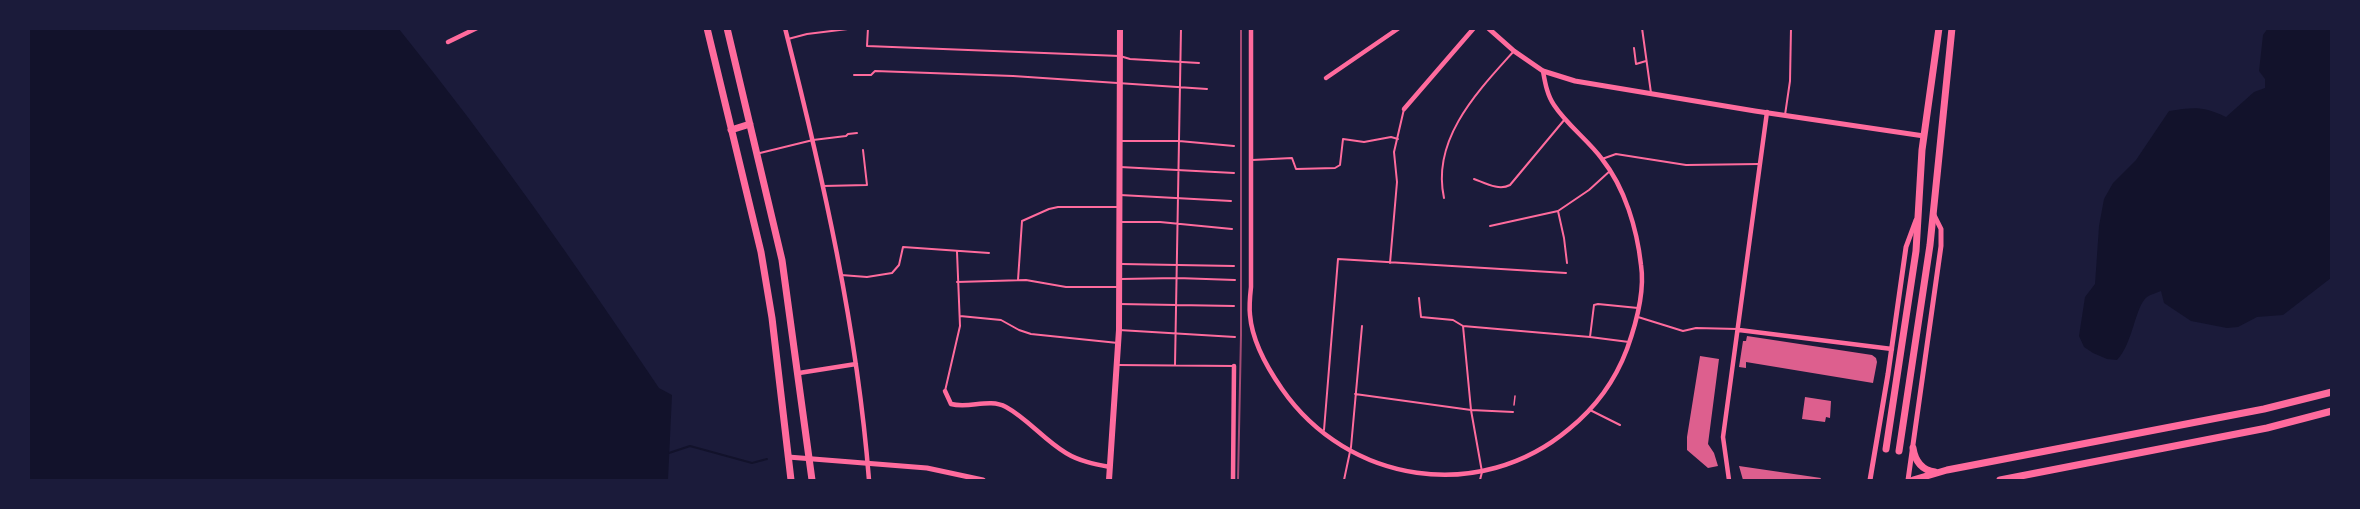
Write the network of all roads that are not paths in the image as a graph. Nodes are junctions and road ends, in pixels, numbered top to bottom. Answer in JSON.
{"nodes":[{"id":1,"x":477,"y":28,"type":"edge"},
{"id":2,"x":707,"y":28,"type":"edge"},
{"id":3,"x":728,"y":28,"type":"edge"},
{"id":4,"x":785,"y":28,"type":"edge"},
{"id":5,"x":856,"y":28,"type":"edge"},
{"id":6,"x":868,"y":28,"type":"edge"},
{"id":7,"x":1101,"y":28,"type":"edge"},
{"id":8,"x":1181,"y":28,"type":"edge"},
{"id":9,"x":1251,"y":28,"type":"edge"},
{"id":10,"x":1399,"y":28,"type":"edge"},
{"id":11,"x":1473,"y":28,"type":"edge"},
{"id":12,"x":1488,"y":28,"type":"edge"},
{"id":13,"x":1642,"y":28,"type":"edge"},
{"id":14,"x":1791,"y":28,"type":"edge"},
{"id":15,"x":1939,"y":28,"type":"edge"},
{"id":16,"x":1952,"y":28,"type":"edge"},
{"id":17,"x":1120,"y":29,"type":"edge"},
{"id":18,"x":788,"y":39,"type":"junction"},
{"id":19,"x":448,"y":42,"type":"dead end"},
{"id":20,"x":1634,"y":48,"type":"dead end"},
{"id":21,"x":1514,"y":51,"type":"junction"},
{"id":22,"x":1120,"y":56,"type":"junction"},
{"id":23,"x":1646,"y":61,"type":"junction"},
{"id":24,"x":1180,"y":62,"type":"junction"},
{"id":25,"x":1199,"y":63,"type":"dead end"},
{"id":26,"x":1543,"y":71,"type":"junction"},
{"id":27,"x":854,"y":75,"type":"dead end"},
{"id":28,"x":1326,"y":78,"type":"dead end"},
{"id":29,"x":1121,"y":85,"type":"junction"},
{"id":30,"x":1180,"y":88,"type":"junction"},
{"id":31,"x":1206,"y":89,"type":"dead end"},
{"id":32,"x":1651,"y":93,"type":"junction"},
{"id":33,"x":1404,"y":110,"type":"joint"},
{"id":34,"x":1767,"y":112,"type":"junction"},
{"id":35,"x":1785,"y":115,"type":"junction"},
{"id":36,"x":1565,"y":119,"type":"junction"},
{"id":37,"x":750,"y":124,"type":"junction"},
{"id":38,"x":731,"y":130,"type":"junction"},
{"id":39,"x":856,"y":133,"type":"dead end"},
{"id":40,"x":1924,"y":136,"type":"junction"},
{"id":41,"x":1398,"y":139,"type":"junction"},
{"id":42,"x":813,"y":140,"type":"junction"},
{"id":43,"x":1121,"y":141,"type":"junction"},
{"id":44,"x":1179,"y":141,"type":"junction"},
{"id":45,"x":1234,"y":146,"type":"dead end"},
{"id":46,"x":863,"y":150,"type":"dead end"},
{"id":47,"x":757,"y":154,"type":"junction"},
{"id":48,"x":1602,"y":159,"type":"junction"},
{"id":49,"x":1251,"y":160,"type":"junction"},
{"id":50,"x":1761,"y":164,"type":"junction"},
{"id":51,"x":1120,"y":167,"type":"junction"},
{"id":52,"x":1178,"y":170,"type":"junction"},
{"id":53,"x":1611,"y":171,"type":"junction"},
{"id":54,"x":1234,"y":173,"type":"dead end"},
{"id":55,"x":1474,"y":179,"type":"dead end"},
{"id":56,"x":823,"y":186,"type":"junction"},
{"id":57,"x":1120,"y":195,"type":"junction"},
{"id":58,"x":1178,"y":198,"type":"junction"},
{"id":59,"x":1444,"y":198,"type":"dead end"},
{"id":60,"x":1231,"y":201,"type":"dead end"},
{"id":61,"x":1120,"y":207,"type":"junction"},
{"id":62,"x":1558,"y":211,"type":"junction"},
{"id":63,"x":1934,"y":215,"type":"junction"},
{"id":64,"x":1917,"y":218,"type":"junction"},
{"id":65,"x":1119,"y":223,"type":"junction"},
{"id":66,"x":1178,"y":224,"type":"junction"},
{"id":67,"x":1490,"y":226,"type":"dead end"},
{"id":68,"x":1232,"y":230,"type":"dead end"},
{"id":69,"x":957,"y":252,"type":"junction"},
{"id":70,"x":989,"y":253,"type":"dead end"},
{"id":71,"x":1390,"y":263,"type":"junction"},
{"id":72,"x":1567,"y":263,"type":"dead end"},
{"id":73,"x":1119,"y":264,"type":"junction"},
{"id":74,"x":1177,"y":264,"type":"junction"},
{"id":75,"x":1234,"y":266,"type":"dead end"},
{"id":76,"x":1566,"y":273,"type":"dead end"},
{"id":77,"x":841,"y":275,"type":"junction"},
{"id":78,"x":1177,"y":278,"type":"junction"},
{"id":79,"x":1118,"y":279,"type":"junction"},
{"id":80,"x":1018,"y":280,"type":"junction"},
{"id":81,"x":1235,"y":280,"type":"dead end"},
{"id":82,"x":957,"y":282,"type":"junction"},
{"id":83,"x":1119,"y":287,"type":"junction"},
{"id":84,"x":1419,"y":298,"type":"dead end"},
{"id":85,"x":1176,"y":303,"type":"junction"},
{"id":86,"x":1119,"y":304,"type":"junction"},
{"id":87,"x":1234,"y":306,"type":"dead end"},
{"id":88,"x":1638,"y":308,"type":"junction"},
{"id":89,"x":960,"y":316,"type":"junction"},
{"id":90,"x":1636,"y":316,"type":"junction"},
{"id":91,"x":1362,"y":326,"type":"dead end"},
{"id":92,"x":1463,"y":326,"type":"junction"},
{"id":93,"x":1119,"y":330,"type":"junction"},
{"id":94,"x":1739,"y":330,"type":"junction"},
{"id":95,"x":1176,"y":332,"type":"junction"},
{"id":96,"x":1234,"y":337,"type":"dead end"},
{"id":97,"x":1590,"y":337,"type":"junction"},
{"id":98,"x":1629,"y":342,"type":"junction"},
{"id":99,"x":1118,"y":343,"type":"junction"},
{"id":100,"x":1892,"y":350,"type":"junction"},
{"id":101,"x":856,"y":364,"type":"junction"},
{"id":102,"x":1117,"y":365,"type":"junction"},
{"id":103,"x":1175,"y":365,"type":"junction"},
{"id":104,"x":1234,"y":366,"type":"joint"},
{"id":105,"x":799,"y":373,"type":"junction"},
{"id":106,"x":945,"y":391,"type":"joint"},
{"id":107,"x":2331,"y":392,"type":"edge"},
{"id":108,"x":1356,"y":394,"type":"junction"},
{"id":109,"x":1471,"y":410,"type":"junction"},
{"id":110,"x":1590,"y":410,"type":"junction"},
{"id":111,"x":2331,"y":411,"type":"edge"},
{"id":112,"x":1513,"y":412,"type":"road end"},
{"id":113,"x":1620,"y":425,"type":"dead end"},
{"id":114,"x":1323,"y":434,"type":"junction"},
{"id":115,"x":1913,"y":448,"type":"junction"},
{"id":116,"x":1886,"y":449,"type":"dead end"},
{"id":117,"x":1350,"y":450,"type":"junction"},
{"id":118,"x":1899,"y":451,"type":"dead end"},
{"id":119,"x":788,"y":457,"type":"junction"},
{"id":120,"x":810,"y":458,"type":"junction"},
{"id":121,"x":868,"y":463,"type":"junction"},
{"id":122,"x":1110,"y":468,"type":"junction"},
{"id":123,"x":1482,"y":472,"type":"junction"},
{"id":124,"x":1872,"y":472,"type":"junction"},
{"id":125,"x":1937,"y":472,"type":"junction"},
{"id":126,"x":791,"y":480,"type":"edge"},
{"id":127,"x":812,"y":480,"type":"edge"},
{"id":128,"x":869,"y":480,"type":"edge"},
{"id":129,"x":983,"y":480,"type":"edge"},
{"id":130,"x":1109,"y":480,"type":"edge"},
{"id":131,"x":1233,"y":480,"type":"edge"},
{"id":132,"x":1344,"y":480,"type":"edge"},
{"id":133,"x":1480,"y":480,"type":"edge"},
{"id":134,"x":1729,"y":480,"type":"edge"},
{"id":135,"x":1864,"y":480,"type":"edge"},
{"id":136,"x":1870,"y":480,"type":"edge"},
{"id":137,"x":1908,"y":480,"type":"edge"},
{"id":138,"x":1913,"y":480,"type":"edge"},
{"id":139,"x":2003,"y":480,"type":"edge"}],
"edges":[{"from":1,"to":19,"type":"street"},
{"from":2,"to":38,"type":"main road"},
{"from":3,"to":37,"type":"main road"},
{"from":4,"to":18,"type":"street"},
{"from":5,"to":18,"type":"lane"},
{"from":6,"to":22,"type":"lane"},
{"from":7,"to":17,"type":"lane"},
{"from":8,"to":24,"type":"lane"},
{"from":9,"to":49,"type":"street"},
{"from":10,"to":28,"type":"street"},
{"from":11,"to":33,"type":"street"},
{"from":12,"to":21,"type":"street"},
{"from":13,"to":23,"type":"lane"},
{"from":14,"to":35,"type":"lane"},
{"from":15,"to":40,"type":"main road"},
{"from":16,"to":63,"type":"main road"},
{"from":17,"to":22,"type":"main road"},
{"from":18,"to":42,"type":"street"},
{"from":20,"to":23,"type":"lane"},
{"from":21,"to":26,"type":"street"},
{"from":21,"to":59,"type":"lane"},
{"from":22,"to":24,"type":"lane"},
{"from":22,"to":29,"type":"main road"},
{"from":23,"to":32,"type":"lane"},
{"from":24,"to":25,"type":"lane"},
{"from":24,"to":30,"type":"lane"},
{"from":26,"to":32,"type":"street"},
{"from":26,"to":36,"type":"street"},
{"from":27,"to":29,"type":"lane"},
{"from":29,"to":30,"type":"lane"},
{"from":29,"to":43,"type":"main road"},
{"from":30,"to":31,"type":"lane"},
{"from":30,"to":44,"type":"lane"},
{"from":32,"to":34,"type":"street"},
{"from":33,"to":41,"type":"lane"},
{"from":34,"to":35,"type":"street"},
{"from":34,"to":50,"type":"street"},
{"from":35,"to":40,"type":"street"},
{"from":36,"to":48,"type":"street"},
{"from":36,"to":55,"type":"lane"},
{"from":37,"to":38,"type":"main road"},
{"from":37,"to":47,"type":"main road"},
{"from":38,"to":119,"type":"main road"},
{"from":39,"to":42,"type":"lane"},
{"from":40,"to":64,"type":"main road"},
{"from":41,"to":49,"type":"lane"},
{"from":41,"to":71,"type":"lane"},
{"from":42,"to":47,"type":"lane"},
{"from":42,"to":56,"type":"street"},
{"from":43,"to":44,"type":"lane"},
{"from":43,"to":51,"type":"main road"},
{"from":44,"to":45,"type":"lane"},
{"from":44,"to":52,"type":"lane"},
{"from":46,"to":56,"type":"lane"},
{"from":47,"to":105,"type":"main road"},
{"from":48,"to":50,"type":"lane"},
{"from":48,"to":53,"type":"street"},
{"from":49,"to":114,"type":"street"},
{"from":50,"to":94,"type":"street"},
{"from":51,"to":52,"type":"lane"},
{"from":51,"to":57,"type":"main road"},
{"from":52,"to":54,"type":"lane"},
{"from":52,"to":58,"type":"lane"},
{"from":53,"to":62,"type":"lane"},
{"from":53,"to":88,"type":"street"},
{"from":56,"to":77,"type":"street"},
{"from":57,"to":58,"type":"lane"},
{"from":57,"to":61,"type":"main road"},
{"from":58,"to":60,"type":"lane"},
{"from":58,"to":66,"type":"lane"},
{"from":61,"to":65,"type":"main road"},
{"from":61,"to":80,"type":"lane"},
{"from":62,"to":67,"type":"lane"},
{"from":62,"to":72,"type":"lane"},
{"from":63,"to":115,"type":"street"},
{"from":63,"to":118,"type":"main road"},
{"from":64,"to":100,"type":"street"},
{"from":64,"to":116,"type":"main road"},
{"from":65,"to":66,"type":"lane"},
{"from":65,"to":73,"type":"main road"},
{"from":66,"to":68,"type":"lane"},
{"from":66,"to":74,"type":"lane"},
{"from":69,"to":70,"type":"lane"},
{"from":69,"to":77,"type":"lane"},
{"from":69,"to":82,"type":"lane"},
{"from":71,"to":76,"type":"lane"},
{"from":71,"to":114,"type":"lane"},
{"from":73,"to":74,"type":"lane"},
{"from":73,"to":79,"type":"main road"},
{"from":74,"to":75,"type":"lane"},
{"from":74,"to":78,"type":"lane"},
{"from":77,"to":101,"type":"street"},
{"from":78,"to":79,"type":"lane"},
{"from":78,"to":81,"type":"lane"},
{"from":78,"to":85,"type":"lane"},
{"from":79,"to":83,"type":"main road"},
{"from":80,"to":82,"type":"lane"},
{"from":80,"to":83,"type":"lane"},
{"from":82,"to":89,"type":"lane"},
{"from":83,"to":86,"type":"main road"},
{"from":84,"to":92,"type":"lane"},
{"from":85,"to":86,"type":"lane"},
{"from":85,"to":87,"type":"lane"},
{"from":85,"to":95,"type":"lane"},
{"from":86,"to":93,"type":"main road"},
{"from":88,"to":90,"type":"street"},
{"from":88,"to":97,"type":"lane"},
{"from":89,"to":99,"type":"lane"},
{"from":89,"to":106,"type":"lane"},
{"from":90,"to":94,"type":"lane"},
{"from":90,"to":98,"type":"street"},
{"from":91,"to":108,"type":"lane"},
{"from":92,"to":97,"type":"lane"},
{"from":92,"to":109,"type":"lane"},
{"from":93,"to":95,"type":"lane"},
{"from":93,"to":99,"type":"main road"},
{"from":94,"to":100,"type":"street"},
{"from":94,"to":134,"type":"street"},
{"from":95,"to":96,"type":"lane"},
{"from":95,"to":103,"type":"lane"},
{"from":97,"to":98,"type":"lane"},
{"from":98,"to":110,"type":"street"},
{"from":99,"to":102,"type":"main road"},
{"from":100,"to":124,"type":"street"},
{"from":101,"to":105,"type":"street"},
{"from":101,"to":121,"type":"street"},
{"from":102,"to":103,"type":"lane"},
{"from":102,"to":122,"type":"main road"},
{"from":103,"to":104,"type":"lane"},
{"from":104,"to":131,"type":"street"},
{"from":105,"to":120,"type":"main road"},
{"from":106,"to":122,"type":"street"},
{"from":107,"to":125,"type":"main road"},
{"from":108,"to":109,"type":"lane"},
{"from":108,"to":117,"type":"lane"},
{"from":109,"to":112,"type":"lane"},
{"from":109,"to":123,"type":"lane"},
{"from":110,"to":113,"type":"lane"},
{"from":110,"to":123,"type":"street"},
{"from":111,"to":139,"type":"main road"},
{"from":114,"to":117,"type":"street"},
{"from":115,"to":125,"type":"main road"},
{"from":115,"to":137,"type":"street"},
{"from":117,"to":123,"type":"street"},
{"from":117,"to":132,"type":"lane"},
{"from":119,"to":120,"type":"street"},
{"from":119,"to":126,"type":"main road"},
{"from":120,"to":121,"type":"street"},
{"from":120,"to":127,"type":"main road"},
{"from":121,"to":128,"type":"street"},
{"from":121,"to":129,"type":"street"},
{"from":122,"to":130,"type":"main road"},
{"from":123,"to":133,"type":"lane"},
{"from":124,"to":135,"type":"street"},
{"from":124,"to":136,"type":"street"},
{"from":125,"to":138,"type":"main road"}]}
